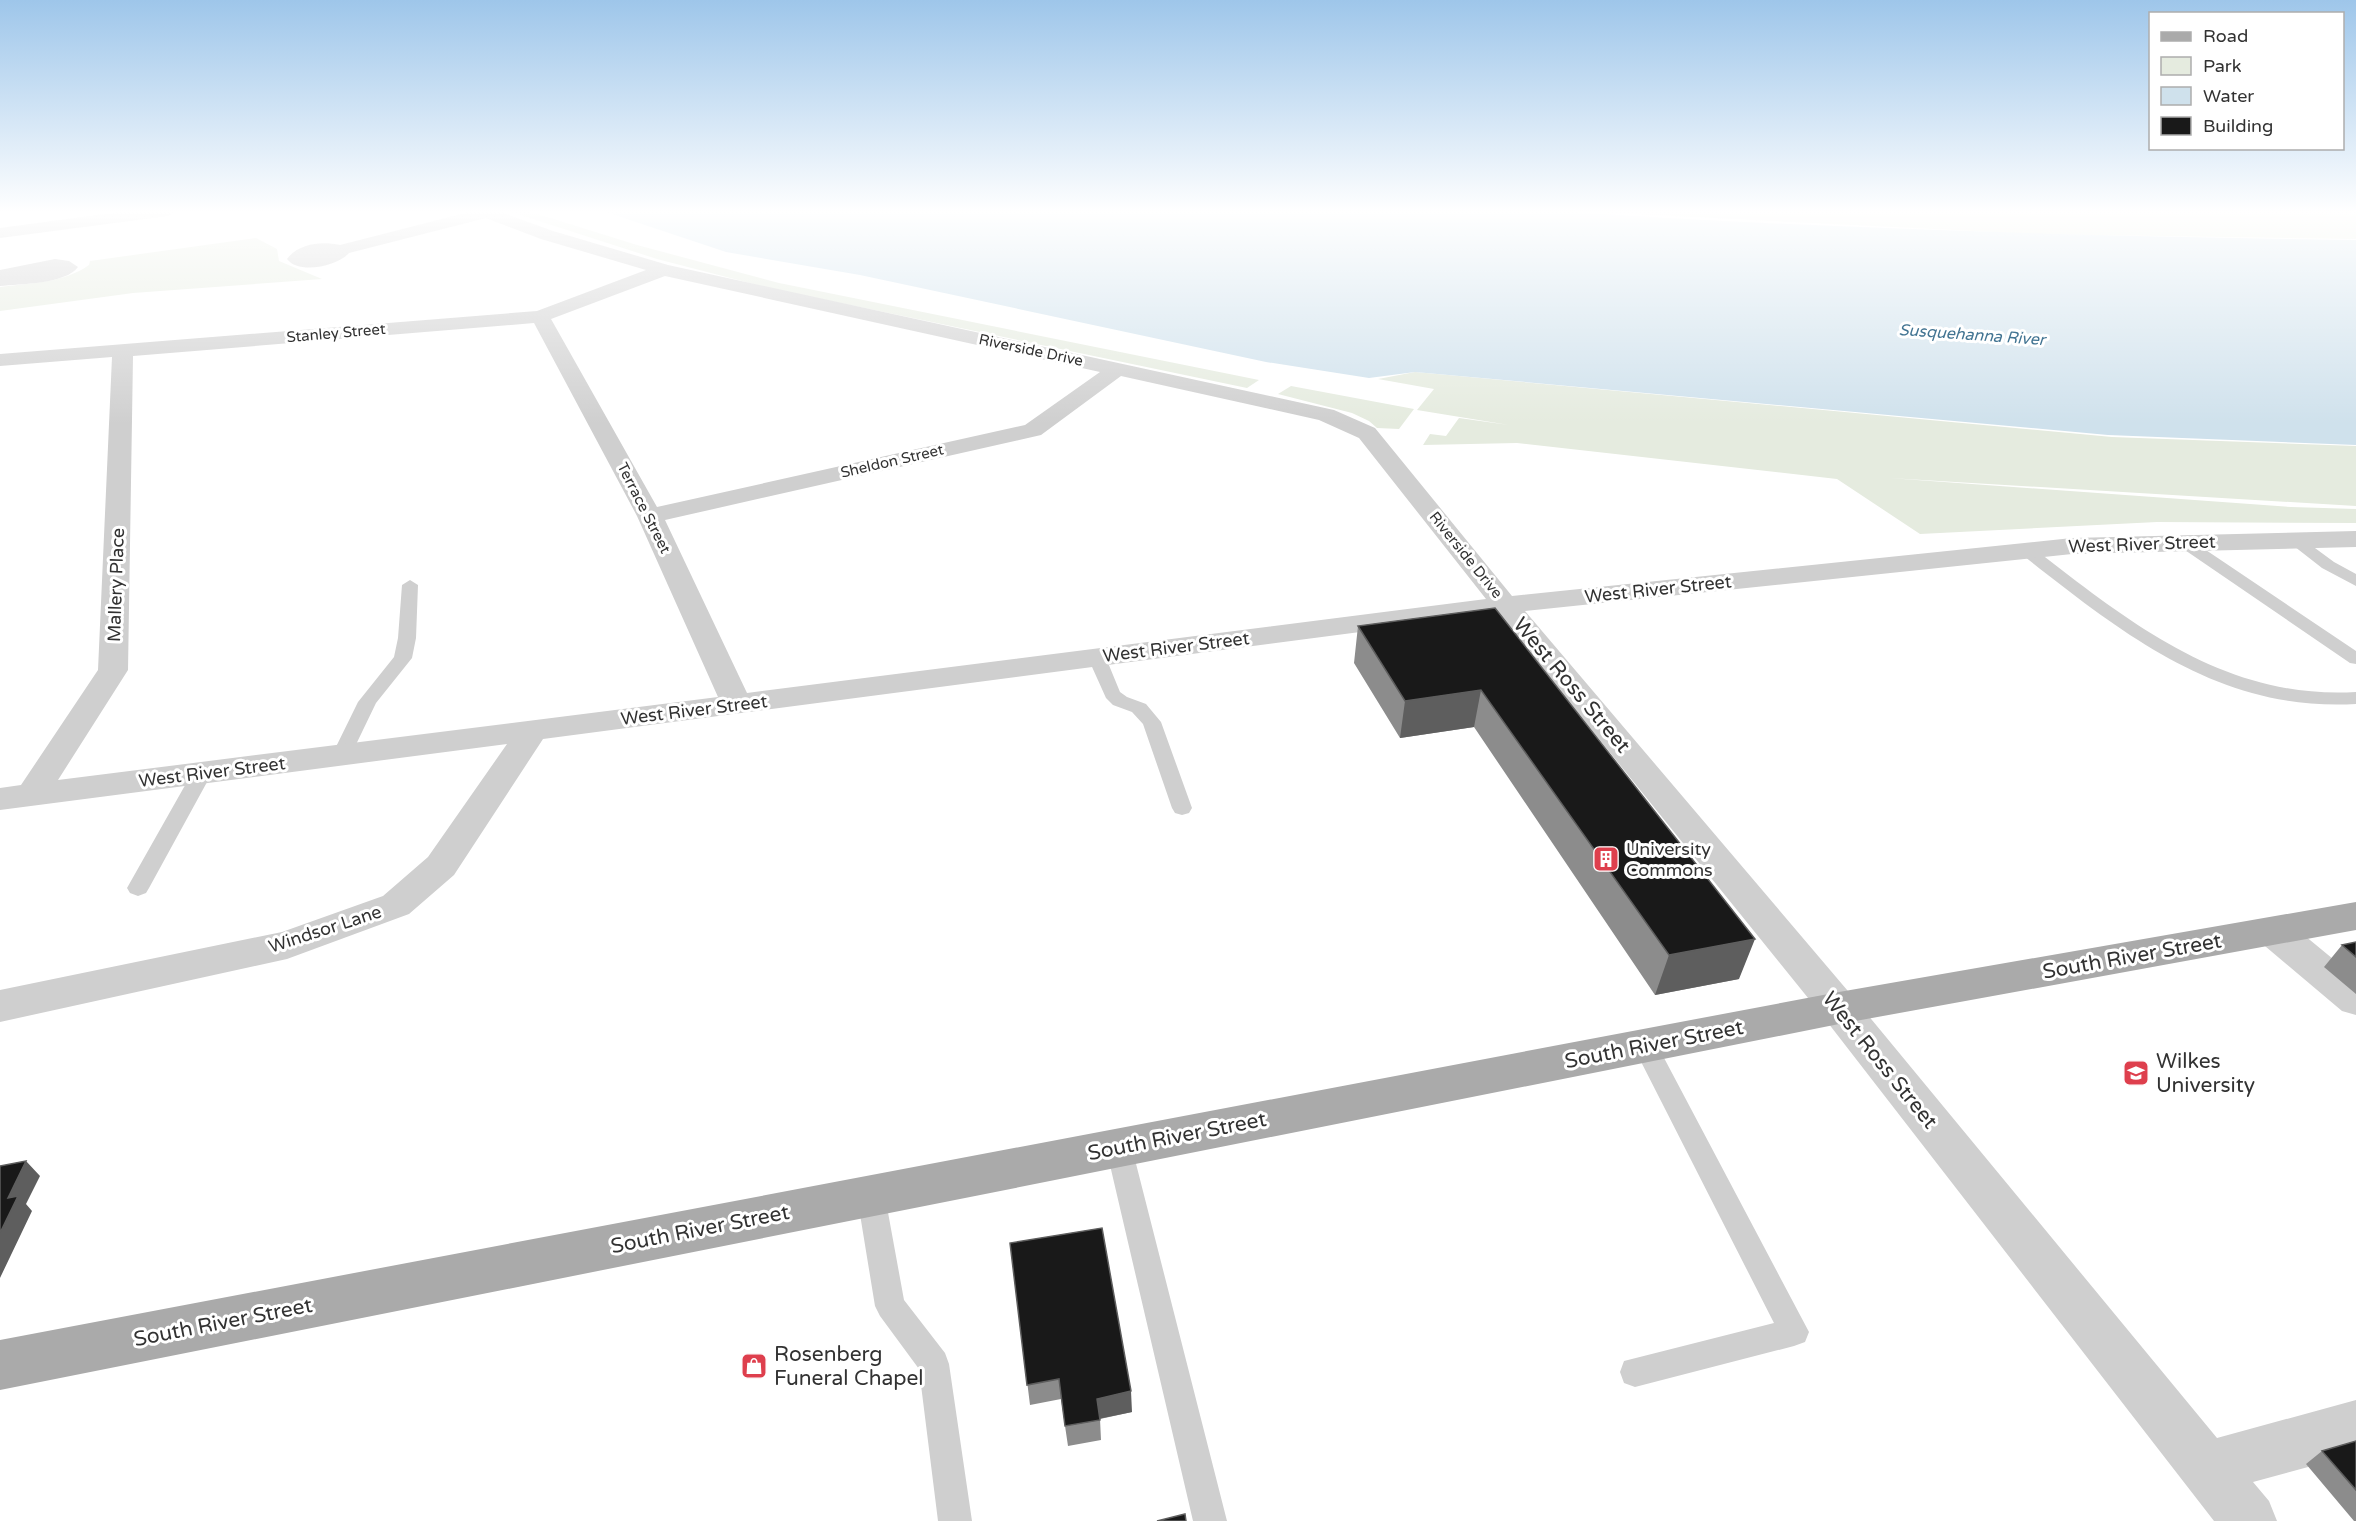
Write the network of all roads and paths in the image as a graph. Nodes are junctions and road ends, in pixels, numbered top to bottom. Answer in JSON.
{"nodes":[{"id":1,"x":632,"y":282,"type":"edge"},
{"id":2,"x":719,"y":282,"type":"edge"},
{"id":3,"x":540,"y":317,"type":"junction"},
{"id":4,"x":123,"y":350,"type":"junction"},
{"id":5,"x":0,"y":360,"type":"edge"},
{"id":6,"x":1118,"y":369,"type":"junction"},
{"id":7,"x":650,"y":516,"type":"junction"},
{"id":8,"x":2295,"y":540,"type":"junction"},
{"id":9,"x":2353,"y":541,"type":"edge"},
{"id":10,"x":2185,"y":543,"type":"junction"},
{"id":11,"x":2026,"y":550,"type":"junction"},
{"id":12,"x":2356,"y":581,"type":"edge"},
{"id":13,"x":410,"y":585,"type":"dead end"},
{"id":14,"x":1505,"y":605,"type":"junction"},
{"id":15,"x":1097,"y":658,"type":"junction"},
{"id":16,"x":2356,"y":659,"type":"edge"},
{"id":17,"x":2356,"y":698,"type":"edge"},
{"id":18,"x":737,"y":704,"type":"junction"},
{"id":19,"x":533,"y":730,"type":"junction"},
{"id":20,"x":342,"y":755,"type":"junction"},
{"id":21,"x":202,"y":773,"type":"junction"},
{"id":22,"x":32,"y":795,"type":"junction"},
{"id":23,"x":0,"y":800,"type":"edge"},
{"id":24,"x":1182,"y":808,"type":"dead end"},
{"id":25,"x":138,"y":888,"type":"dead end"},
{"id":26,"x":2356,"y":916,"type":"edge"},
{"id":27,"x":2273,"y":931,"type":"junction"},
{"id":28,"x":2356,"y":1000,"type":"edge"},
{"id":29,"x":0,"y":1006,"type":"edge"},
{"id":30,"x":1839,"y":1008,"type":"junction"},
{"id":31,"x":1645,"y":1046,"type":"junction"},
{"id":32,"x":1119,"y":1148,"type":"junction"},
{"id":33,"x":871,"y":1196,"type":"junction"},
{"id":34,"x":0,"y":1365,"type":"edge"},
{"id":35,"x":1635,"y":1372,"type":"dead end"},
{"id":36,"x":2356,"y":1427,"type":"edge"},
{"id":37,"x":2207,"y":1468,"type":"junction"},
{"id":38,"x":956,"y":1521,"type":"edge"},
{"id":39,"x":1210,"y":1521,"type":"edge"},
{"id":40,"x":2249,"y":1521,"type":"edge"}],
"edges":[{"from":1,"to":3,"type":"street","name":"Stanley Street"},
{"from":2,"to":6,"type":"street","name":"Riverside Drive"},
{"from":3,"to":4,"type":"street","name":"Stanley Street"},
{"from":3,"to":7,"type":"street","name":"Terrace Street"},
{"from":4,"to":5,"type":"street","name":"Stanley Street"},
{"from":4,"to":22,"type":"street","name":"Mallery Place"},
{"from":6,"to":7,"type":"street","name":"Sheldon Street"},
{"from":6,"to":14,"type":"street","name":"Riverside Drive"},
{"from":7,"to":18,"type":"street","name":"Terrace Street"},
{"from":8,"to":9,"type":"street","name":"West River Street"},
{"from":8,"to":10,"type":"street","name":"West River Street"},
{"from":8,"to":12,"type":"lane"},
{"from":10,"to":11,"type":"street","name":"West River Street"},
{"from":10,"to":16,"type":"lane"},
{"from":11,"to":14,"type":"street","name":"West River Street"},
{"from":11,"to":17,"type":"lane"},
{"from":13,"to":20,"type":"lane"},
{"from":14,"to":15,"type":"street","name":"West River Street"},
{"from":14,"to":30,"type":"street","name":"West Ross Street"},
{"from":15,"to":18,"type":"street","name":"West River Street"},
{"from":15,"to":24,"type":"lane"},
{"from":18,"to":19,"type":"street","name":"West River Street"},
{"from":19,"to":20,"type":"street","name":"West River Street"},
{"from":19,"to":29,"type":"street","name":"Windsor Lane"},
{"from":20,"to":21,"type":"street","name":"West River Street"},
{"from":21,"to":22,"type":"street","name":"West River Street"},
{"from":21,"to":25,"type":"lane"},
{"from":22,"to":23,"type":"street","name":"West River Street"},
{"from":26,"to":27,"type":"main road","name":"South River Street"},
{"from":27,"to":28,"type":"street"},
{"from":27,"to":30,"type":"main road","name":"South River Street"},
{"from":30,"to":31,"type":"main road","name":"South River Street"},
{"from":30,"to":37,"type":"street","name":"West Ross Street"},
{"from":31,"to":32,"type":"main road","name":"South River Street"},
{"from":31,"to":35,"type":"lane"},
{"from":32,"to":33,"type":"main road","name":"South River Street"},
{"from":32,"to":39,"type":"lane"},
{"from":33,"to":34,"type":"main road","name":"South River Street"},
{"from":33,"to":38,"type":"lane"},
{"from":36,"to":37,"type":"street"},
{"from":37,"to":40,"type":"street","name":"West Ross Street"}]}
